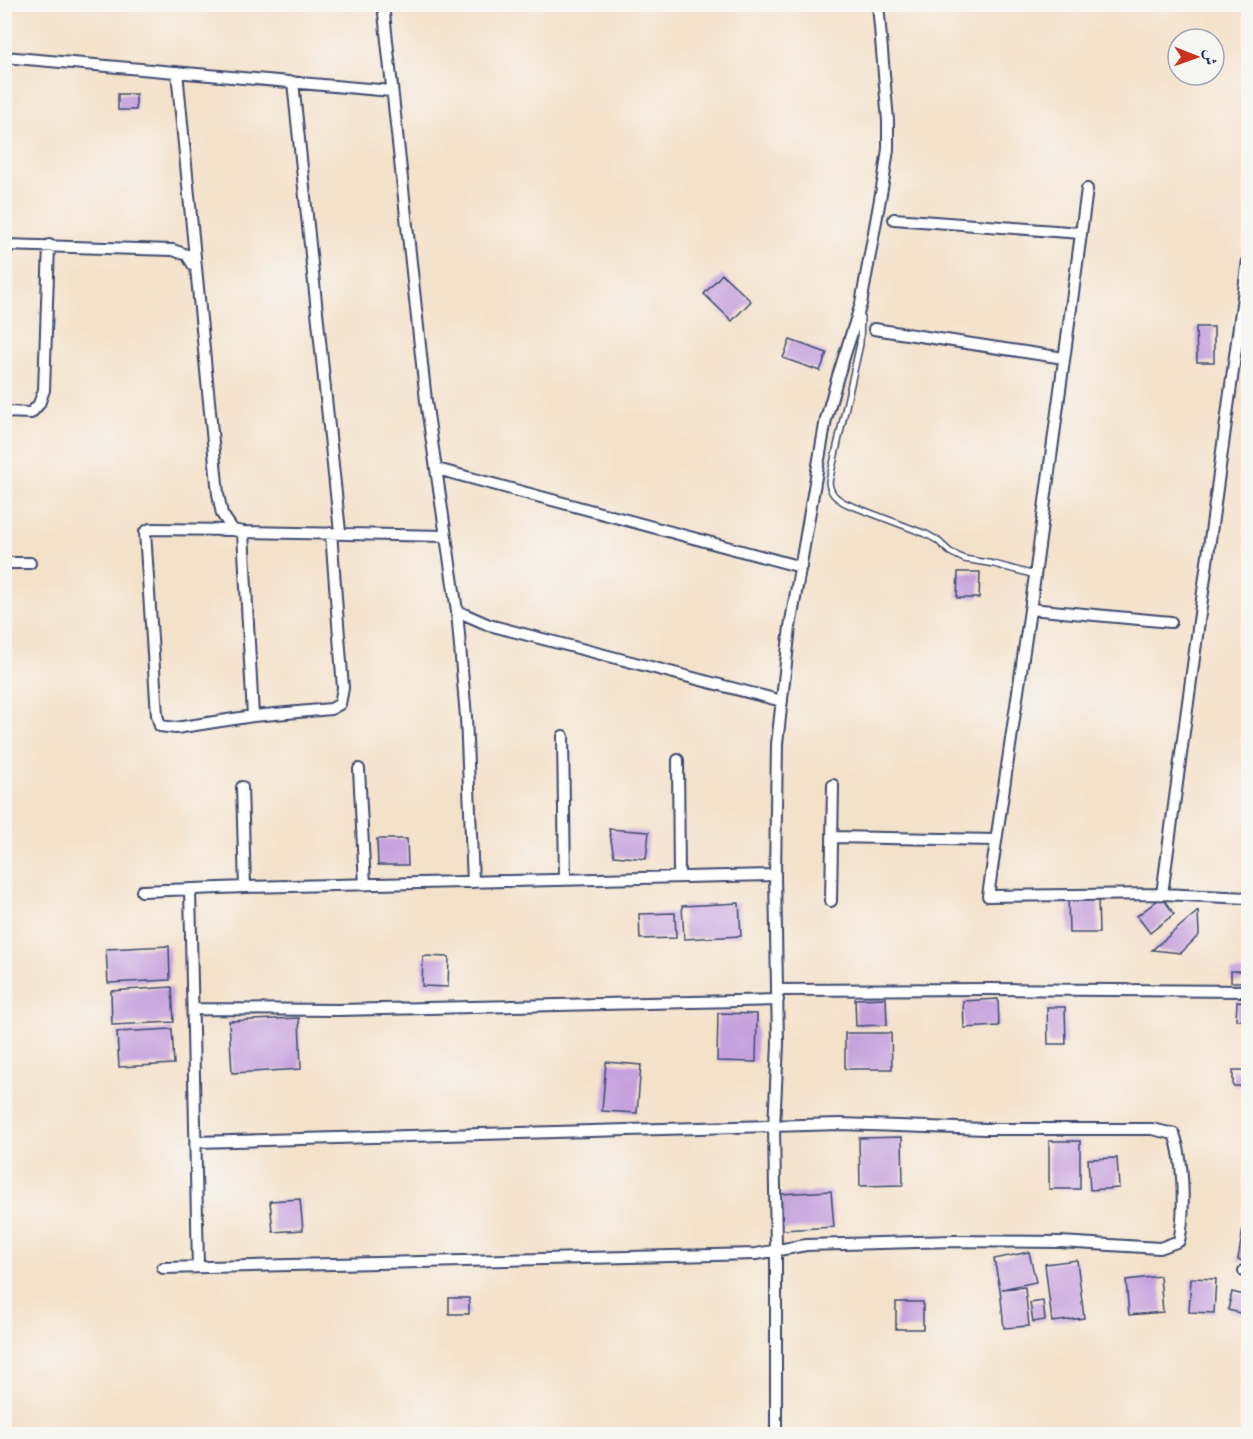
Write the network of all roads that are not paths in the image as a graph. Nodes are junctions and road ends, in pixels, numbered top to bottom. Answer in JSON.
{"nodes":[{"id":1,"x":383,"y":4,"type":"edge"},
{"id":2,"x":878,"y":4,"type":"edge"},
{"id":3,"x":1248,"y":4,"type":"edge"},
{"id":4,"x":1248,"y":16,"type":"edge"},
{"id":5,"x":4,"y":57,"type":"edge"},
{"id":6,"x":177,"y":72,"type":"junction"},
{"id":7,"x":293,"y":81,"type":"junction"},
{"id":8,"x":391,"y":91,"type":"junction"},
{"id":9,"x":1087,"y":189,"type":"dead end"},
{"id":10,"x":894,"y":219,"type":"dead end"},
{"id":11,"x":1081,"y":233,"type":"junction"},
{"id":12,"x":4,"y":245,"type":"edge"},
{"id":13,"x":49,"y":245,"type":"junction"},
{"id":14,"x":1248,"y":260,"type":"edge"},
{"id":15,"x":195,"y":268,"type":"junction"},
{"id":16,"x":861,"y":304,"type":"junction"},
{"id":17,"x":874,"y":329,"type":"dead end"},
{"id":18,"x":1064,"y":358,"type":"junction"},
{"id":19,"x":4,"y":412,"type":"edge"},
{"id":20,"x":436,"y":469,"type":"junction"},
{"id":21,"x":238,"y":531,"type":"junction"},
{"id":22,"x":336,"y":532,"type":"junction"},
{"id":23,"x":445,"y":536,"type":"junction"},
{"id":24,"x":4,"y":563,"type":"edge"},
{"id":25,"x":30,"y":563,"type":"dead end"},
{"id":26,"x":801,"y":567,"type":"junction"},
{"id":27,"x":1035,"y":576,"type":"junction"},
{"id":28,"x":1030,"y":609,"type":"junction"},
{"id":29,"x":457,"y":611,"type":"junction"},
{"id":30,"x":1171,"y":622,"type":"dead end"},
{"id":31,"x":782,"y":701,"type":"junction"},
{"id":32,"x":253,"y":716,"type":"junction"},
{"id":33,"x":563,"y":736,"type":"dead end"},
{"id":34,"x":678,"y":760,"type":"dead end"},
{"id":35,"x":360,"y":769,"type":"dead end"},
{"id":36,"x":833,"y":785,"type":"dead end"},
{"id":37,"x":242,"y":787,"type":"dead end"},
{"id":38,"x":832,"y":837,"type":"junction"},
{"id":39,"x":996,"y":840,"type":"junction"},
{"id":40,"x":775,"y":875,"type":"junction"},
{"id":41,"x":679,"y":877,"type":"junction"},
{"id":42,"x":565,"y":880,"type":"junction"},
{"id":43,"x":473,"y":882,"type":"junction"},
{"id":44,"x":365,"y":885,"type":"junction"},
{"id":45,"x":246,"y":887,"type":"junction"},
{"id":46,"x":190,"y":889,"type":"junction"},
{"id":47,"x":142,"y":891,"type":"dead end"},
{"id":48,"x":1162,"y":894,"type":"junction"},
{"id":49,"x":1248,"y":898,"type":"edge"},
{"id":50,"x":831,"y":901,"type":"dead end"},
{"id":51,"x":1248,"y":991,"type":"edge"},
{"id":52,"x":778,"y":995,"type":"junction"},
{"id":53,"x":193,"y":1009,"type":"junction"},
{"id":54,"x":774,"y":1127,"type":"junction"},
{"id":55,"x":196,"y":1142,"type":"junction"},
{"id":56,"x":776,"y":1249,"type":"junction"},
{"id":57,"x":198,"y":1267,"type":"junction"},
{"id":58,"x":163,"y":1268,"type":"dead end"},
{"id":59,"x":776,"y":1434,"type":"edge"}],
"edges":[{"from":1,"to":8,"type":"street"},
{"from":2,"to":16,"type":"street"},
{"from":3,"to":4,"type":"street"},
{"from":5,"to":6,"type":"street"},
{"from":6,"to":7,"type":"street"},
{"from":6,"to":15,"type":"street"},
{"from":7,"to":8,"type":"street"},
{"from":7,"to":22,"type":"street"},
{"from":8,"to":20,"type":"street"},
{"from":9,"to":11,"type":"street"},
{"from":10,"to":11,"type":"street"},
{"from":11,"to":18,"type":"street"},
{"from":12,"to":13,"type":"street"},
{"from":13,"to":15,"type":"street"},
{"from":13,"to":19,"type":"street"},
{"from":14,"to":48,"type":"street"},
{"from":15,"to":21,"type":"street"},
{"from":16,"to":26,"type":"street"},
{"from":16,"to":27,"type":"lane"},
{"from":17,"to":18,"type":"street"},
{"from":18,"to":27,"type":"street"},
{"from":20,"to":23,"type":"street"},
{"from":20,"to":26,"type":"street"},
{"from":21,"to":22,"type":"street"},
{"from":21,"to":32,"type":"street"},
{"from":21,"to":32,"type":"street"},
{"from":22,"to":23,"type":"street"},
{"from":22,"to":32,"type":"street"},
{"from":23,"to":29,"type":"street"},
{"from":24,"to":25,"type":"street"},
{"from":26,"to":31,"type":"street"},
{"from":27,"to":28,"type":"street"},
{"from":28,"to":30,"type":"street"},
{"from":28,"to":39,"type":"street"},
{"from":29,"to":31,"type":"street"},
{"from":29,"to":43,"type":"street"},
{"from":31,"to":40,"type":"street"},
{"from":33,"to":42,"type":"street"},
{"from":34,"to":41,"type":"street"},
{"from":35,"to":44,"type":"street"},
{"from":36,"to":38,"type":"street"},
{"from":37,"to":45,"type":"street"},
{"from":38,"to":39,"type":"street"},
{"from":38,"to":50,"type":"street"},
{"from":39,"to":48,"type":"street"},
{"from":40,"to":41,"type":"street"},
{"from":40,"to":52,"type":"street"},
{"from":41,"to":42,"type":"street"},
{"from":42,"to":43,"type":"street"},
{"from":43,"to":44,"type":"street"},
{"from":44,"to":45,"type":"street"},
{"from":45,"to":46,"type":"street"},
{"from":46,"to":47,"type":"street"},
{"from":46,"to":53,"type":"street"},
{"from":48,"to":49,"type":"street"},
{"from":51,"to":52,"type":"street"},
{"from":52,"to":53,"type":"street"},
{"from":52,"to":54,"type":"street"},
{"from":53,"to":55,"type":"street"},
{"from":54,"to":55,"type":"street"},
{"from":54,"to":56,"type":"street"},
{"from":54,"to":56,"type":"street"},
{"from":55,"to":57,"type":"street"},
{"from":56,"to":57,"type":"street"},
{"from":56,"to":59,"type":"street"},
{"from":57,"to":58,"type":"street"}]}
